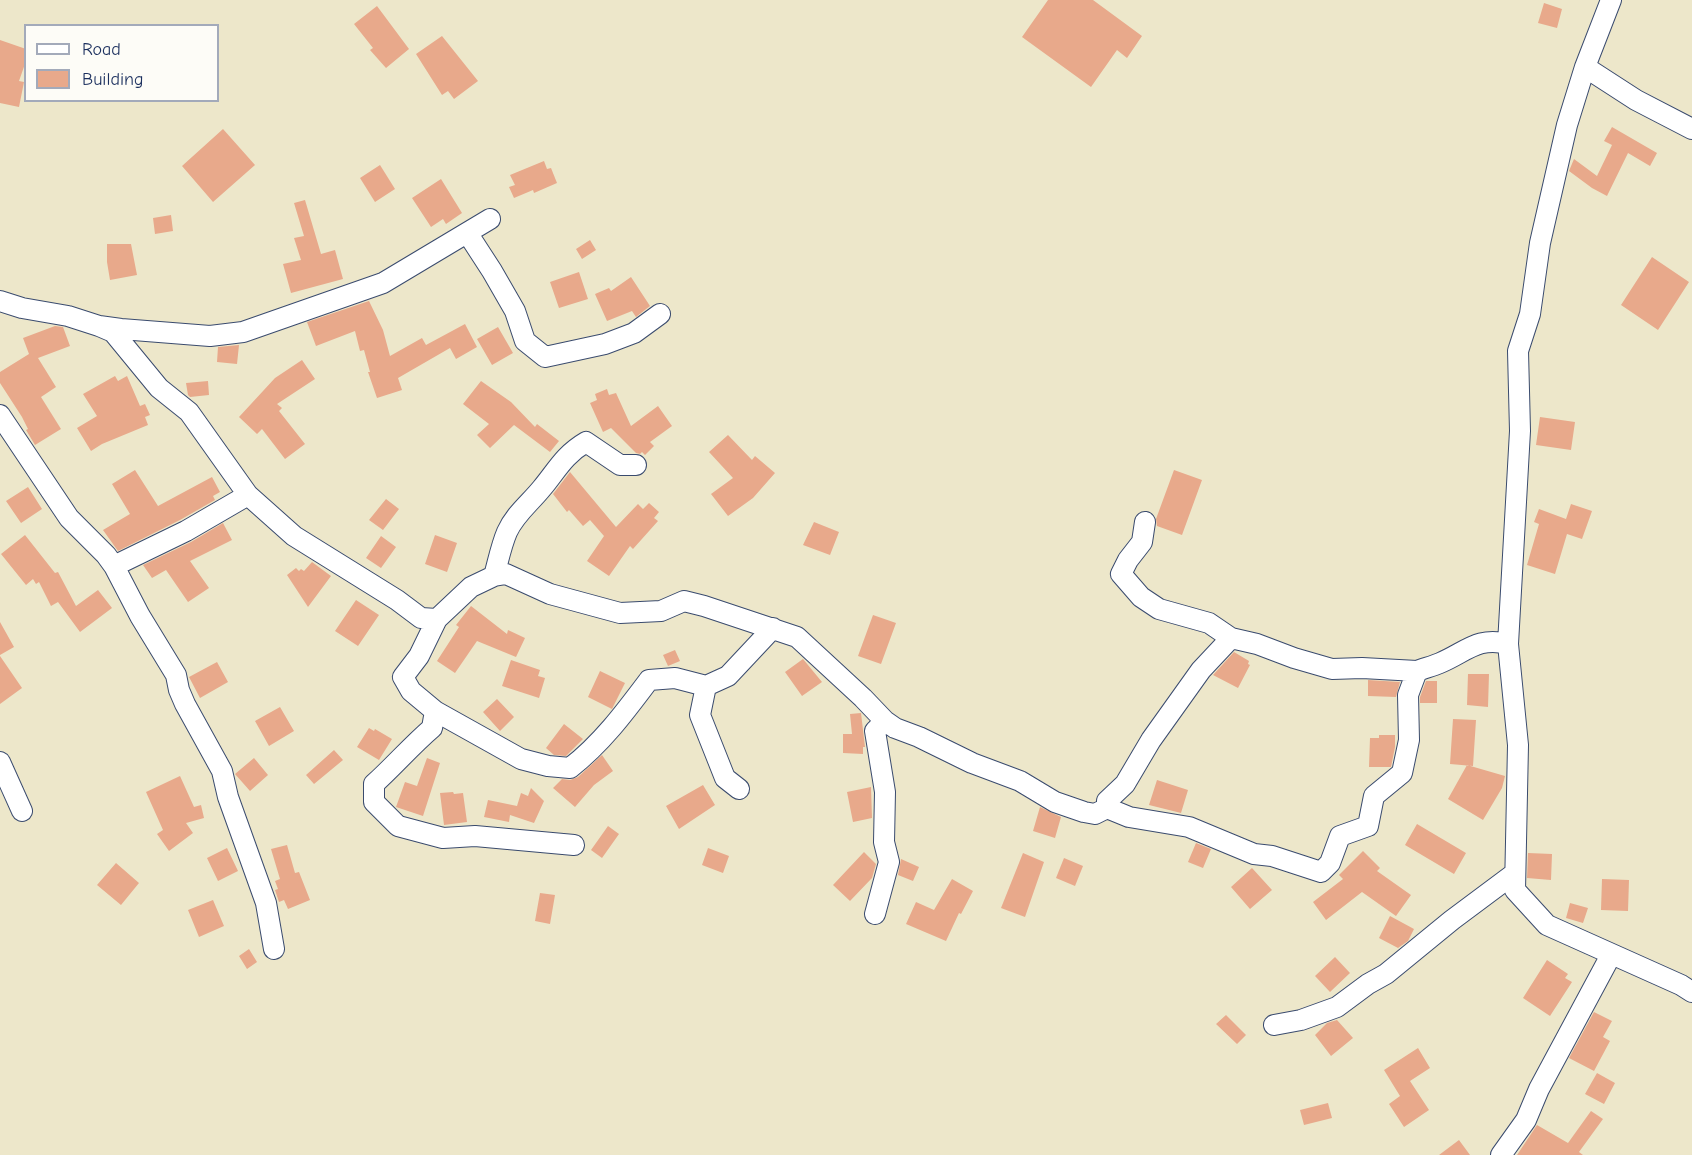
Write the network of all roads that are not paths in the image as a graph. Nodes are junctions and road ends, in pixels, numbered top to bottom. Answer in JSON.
{"nodes":[{"id":1,"x":1611,"y":0,"type":"edge"},
{"id":2,"x":1585,"y":67,"type":"junction"},
{"id":3,"x":1692,"y":129,"type":"edge"},
{"id":4,"x":490,"y":219,"type":"dead end"},
{"id":5,"x":468,"y":234,"type":"junction"},
{"id":6,"x":0,"y":301,"type":"edge"},
{"id":7,"x":660,"y":314,"type":"dead end"},
{"id":8,"x":99,"y":326,"type":"junction"},
{"id":9,"x":0,"y":415,"type":"edge"},
{"id":10,"x":636,"y":465,"type":"dead end"},
{"id":11,"x":248,"y":495,"type":"junction"},
{"id":12,"x":1145,"y":522,"type":"dead end"},
{"id":13,"x":114,"y":566,"type":"junction"},
{"id":14,"x":494,"y":576,"type":"junction"},
{"id":15,"x":437,"y":619,"type":"junction"},
{"id":16,"x":773,"y":628,"type":"junction"},
{"id":17,"x":1231,"y":638,"type":"junction"},
{"id":18,"x":1508,"y":644,"type":"junction"},
{"id":19,"x":1417,"y":671,"type":"junction"},
{"id":20,"x":706,"y":686,"type":"junction"},
{"id":21,"x":435,"y":711,"type":"junction"},
{"id":22,"x":885,"y":721,"type":"junction"},
{"id":23,"x":0,"y":762,"type":"edge"},
{"id":24,"x":739,"y":789,"type":"dead end"},
{"id":25,"x":1107,"y":808,"type":"junction"},
{"id":26,"x":22,"y":812,"type":"dead end"},
{"id":27,"x":574,"y":845,"type":"dead end"},
{"id":28,"x":1515,"y":873,"type":"junction"},
{"id":29,"x":875,"y":914,"type":"dead end"},
{"id":30,"x":274,"y":949,"type":"dead end"},
{"id":31,"x":1611,"y":955,"type":"junction"},
{"id":32,"x":1692,"y":992,"type":"edge"},
{"id":33,"x":1274,"y":1025,"type":"dead end"},
{"id":34,"x":1501,"y":1155,"type":"edge"}],
"edges":[{"from":1,"to":2,"type":"street"},
{"from":2,"to":3,"type":"street"},
{"from":2,"to":18,"type":"street"},
{"from":4,"to":5,"type":"street"},
{"from":5,"to":7,"type":"street"},
{"from":5,"to":8,"type":"street"},
{"from":6,"to":8,"type":"street"},
{"from":8,"to":11,"type":"street"},
{"from":9,"to":13,"type":"street"},
{"from":10,"to":14,"type":"street"},
{"from":11,"to":13,"type":"street"},
{"from":11,"to":15,"type":"street"},
{"from":12,"to":17,"type":"street"},
{"from":13,"to":30,"type":"street"},
{"from":14,"to":15,"type":"street"},
{"from":14,"to":16,"type":"street"},
{"from":15,"to":21,"type":"street"},
{"from":16,"to":20,"type":"street"},
{"from":16,"to":22,"type":"street"},
{"from":17,"to":19,"type":"street"},
{"from":17,"to":25,"type":"street"},
{"from":18,"to":19,"type":"street"},
{"from":18,"to":28,"type":"street"},
{"from":19,"to":25,"type":"street"},
{"from":20,"to":21,"type":"street"},
{"from":20,"to":24,"type":"street"},
{"from":21,"to":27,"type":"street"},
{"from":22,"to":25,"type":"street"},
{"from":22,"to":29,"type":"street"},
{"from":23,"to":26,"type":"street"},
{"from":28,"to":31,"type":"street"},
{"from":28,"to":33,"type":"street"},
{"from":31,"to":32,"type":"street"},
{"from":31,"to":34,"type":"street"}]}
